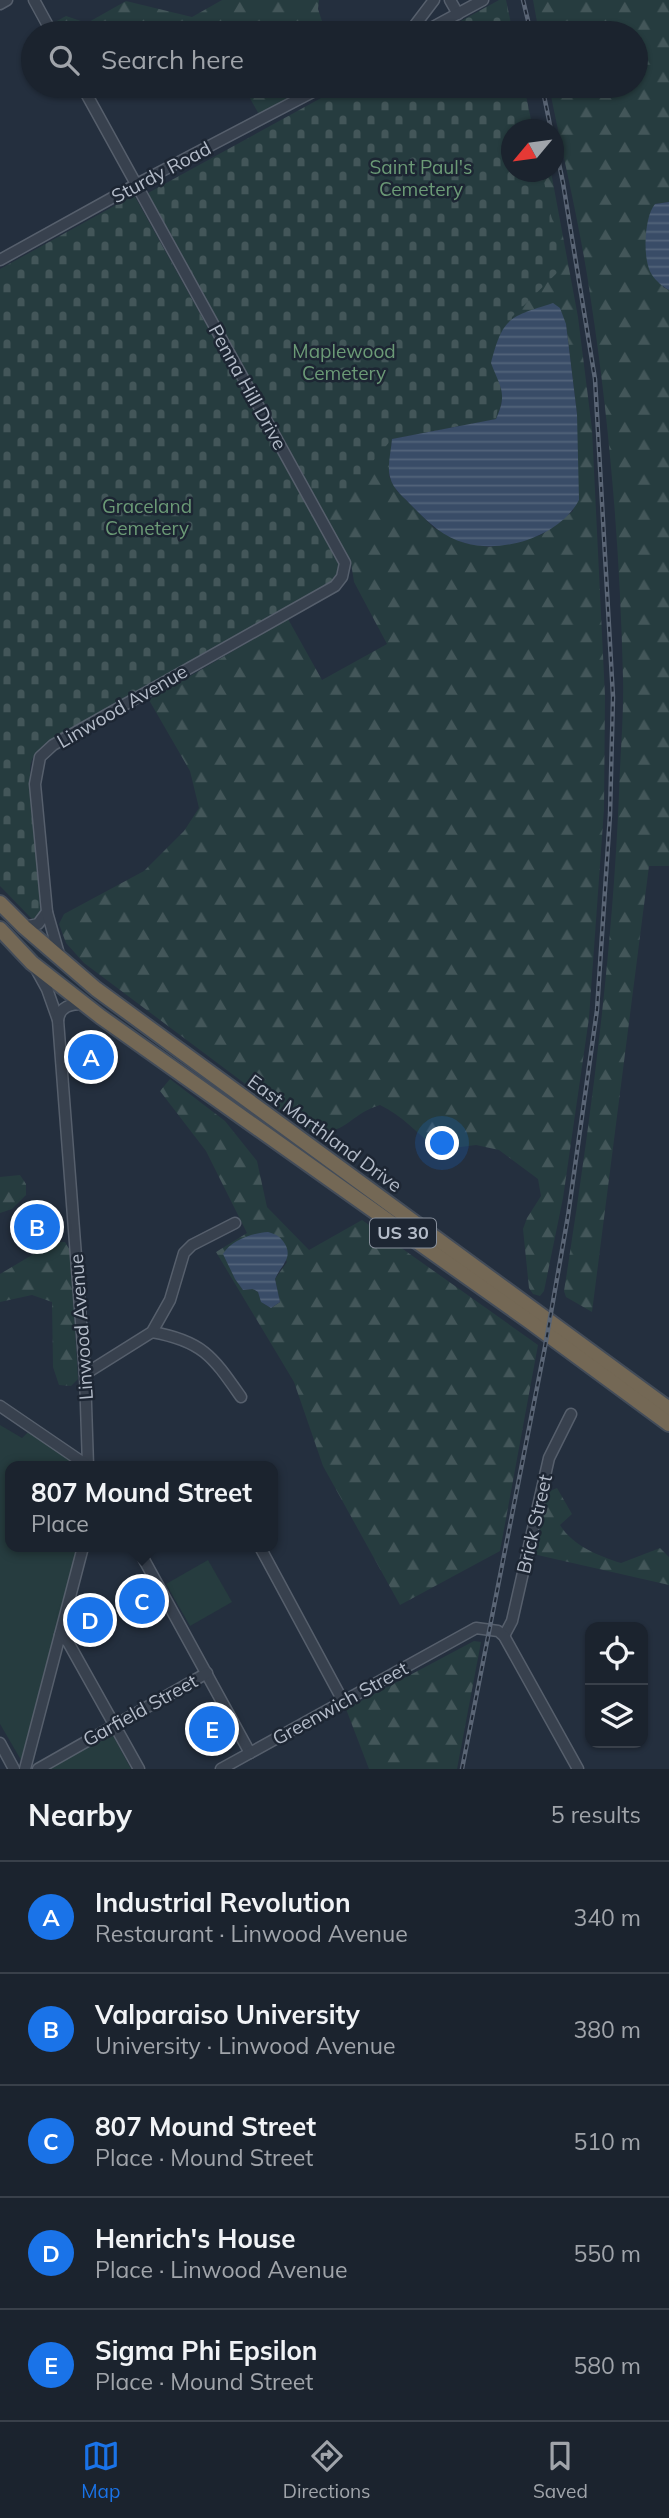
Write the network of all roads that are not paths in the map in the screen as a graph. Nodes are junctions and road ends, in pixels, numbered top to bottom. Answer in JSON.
{"nodes":[{"id":1,"x":8,"y":0,"type":"edge"},
{"id":2,"x":34,"y":0,"type":"edge"},
{"id":3,"x":434,"y":0,"type":"edge"},
{"id":4,"x":450,"y":0,"type":"edge"},
{"id":5,"x":482,"y":0,"type":"edge"},
{"id":6,"x":0,"y":4,"type":"edge"},
{"id":7,"x":458,"y":13,"type":"junction"},
{"id":8,"x":45,"y":21,"type":"edge"},
{"id":9,"x":418,"y":21,"type":"edge"},
{"id":10,"x":444,"y":21,"type":"edge"},
{"id":11,"x":89,"y":98,"type":"edge"},
{"id":12,"x":301,"y":98,"type":"edge"},
{"id":13,"x":137,"y":184,"type":"junction"},
{"id":14,"x":0,"y":261,"type":"edge"},
{"id":15,"x":232,"y":644,"type":"joint"},
{"id":16,"x":0,"y":903,"type":"edge"},
{"id":17,"x":47,"y":912,"type":"junction"},
{"id":18,"x":23,"y":927,"type":"junction"},
{"id":19,"x":0,"y":929,"type":"edge"},
{"id":20,"x":62,"y":961,"type":"junction"},
{"id":21,"x":32,"y":963,"type":"junction"},
{"id":22,"x":83,"y":1004,"type":"junction"},
{"id":23,"x":58,"y":1020,"type":"junction"},
{"id":24,"x":234,"y":1223,"type":"dead end"},
{"id":25,"x":152,"y":1332,"type":"junction"},
{"id":26,"x":85,"y":1374,"type":"junction"},
{"id":27,"x":241,"y":1397,"type":"dead end"},
{"id":28,"x":0,"y":1406,"type":"edge"},
{"id":29,"x":669,"y":1409,"type":"edge"},
{"id":30,"x":572,"y":1414,"type":"dead end"},
{"id":31,"x":669,"y":1424,"type":"edge"},
{"id":32,"x":81,"y":1461,"type":"edge"},
{"id":33,"x":88,"y":1461,"type":"edge"},
{"id":34,"x":82,"y":1552,"type":"edge"},
{"id":35,"x":140,"y":1552,"type":"edge"},
{"id":36,"x":263,"y":1552,"type":"edge"},
{"id":37,"x":60,"y":1635,"type":"junction"},
{"id":38,"x":504,"y":1636,"type":"junction"},
{"id":39,"x":207,"y":1673,"type":"junction"},
{"id":40,"x":343,"y":1701,"type":"junction"},
{"id":41,"x":115,"y":1724,"type":"junction"},
{"id":42,"x":0,"y":1743,"type":"edge"},
{"id":43,"x":250,"y":1753,"type":"junction"},
{"id":44,"x":14,"y":1769,"type":"edge"},
{"id":45,"x":25,"y":1769,"type":"edge"},
{"id":46,"x":38,"y":1769,"type":"edge"},
{"id":47,"x":139,"y":1769,"type":"edge"},
{"id":48,"x":221,"y":1769,"type":"edge"},
{"id":49,"x":578,"y":1769,"type":"edge"}],
"edges":[{"from":1,"to":6,"type":"street"},
{"from":2,"to":8,"type":"street"},
{"from":3,"to":9,"type":"street"},
{"from":4,"to":7,"type":"street"},
{"from":5,"to":7,"type":"street"},
{"from":7,"to":10,"type":"street"},
{"from":11,"to":13,"type":"street","name":"Penna Hill Drive"},
{"from":12,"to":13,"type":"street","name":"Sturdy Road"},
{"from":13,"to":14,"type":"street","name":"Sturdy Road"},
{"from":13,"to":15,"type":"street","name":"Penna Hill Drive"},
{"from":15,"to":17,"type":"street","name":"Linwood Avenue"},
{"from":16,"to":18,"type":"highway","name":"East Morthland Drive","number":"US 30"},
{"from":17,"to":18,"type":"street"},
{"from":17,"to":20,"type":"street","name":"Linwood Avenue"},
{"from":18,"to":20,"type":"highway","name":"East Morthland Drive","number":"US 30"},
{"from":19,"to":21,"type":"highway","name":"East Morthland Drive","number":"US 30"},
{"from":20,"to":29,"type":"highway","name":"East Morthland Drive","number":"US 30"},
{"from":21,"to":22,"type":"highway","name":"East Morthland Drive","number":"US 30"},
{"from":21,"to":23,"type":"street","name":"Linwood Avenue"},
{"from":22,"to":23,"type":"street"},
{"from":22,"to":31,"type":"highway","name":"East Morthland Drive","number":"US 30"},
{"from":23,"to":26,"type":"street","name":"Linwood Avenue"},
{"from":24,"to":25,"type":"street"},
{"from":25,"to":26,"type":"street"},
{"from":25,"to":27,"type":"street"},
{"from":26,"to":33,"type":"street","name":"Linwood Avenue"},
{"from":28,"to":32,"type":"street"},
{"from":30,"to":38,"type":"street","name":"Brick Street"},
{"from":34,"to":37,"type":"street"},
{"from":35,"to":39,"type":"street"},
{"from":36,"to":40,"type":"street"},
{"from":37,"to":41,"type":"street"},
{"from":37,"to":45,"type":"street"},
{"from":38,"to":40,"type":"street","name":"Greenwich Street"},
{"from":38,"to":49,"type":"street"},
{"from":39,"to":41,"type":"street","name":"Garfield Street"},
{"from":39,"to":43,"type":"street"},
{"from":40,"to":43,"type":"street","name":"Greenwich Street"},
{"from":41,"to":46,"type":"street","name":"Garfield Street"},
{"from":41,"to":47,"type":"street"},
{"from":42,"to":44,"type":"street"},
{"from":43,"to":48,"type":"street","name":"Greenwich Street"}]}
